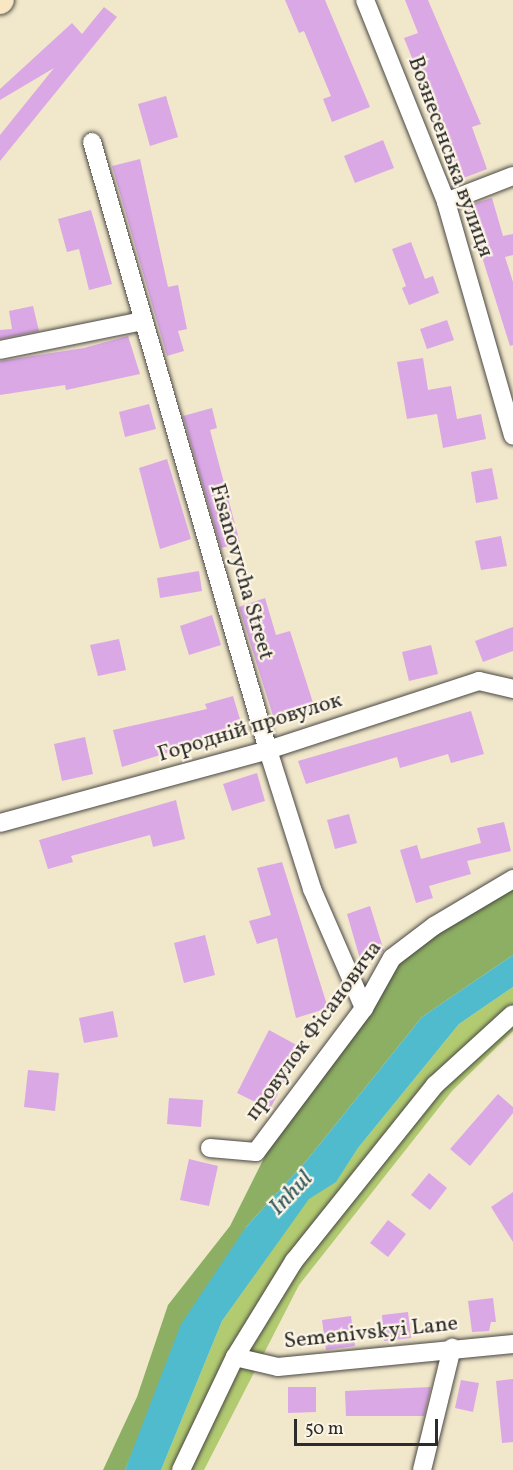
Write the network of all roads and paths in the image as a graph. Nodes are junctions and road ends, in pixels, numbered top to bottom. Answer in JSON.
{"nodes":[{"id":1,"x":365,"y":0,"type":"edge"},
{"id":2,"x":92,"y":142,"type":"dead end"},
{"id":3,"x":513,"y":176,"type":"edge"},
{"id":4,"x":446,"y":202,"type":"junction"},
{"id":5,"x":143,"y":321,"type":"junction"},
{"id":6,"x":0,"y":350,"type":"edge"},
{"id":7,"x":513,"y":436,"type":"edge"},
{"id":8,"x":513,"y":689,"type":"edge"},
{"id":9,"x":268,"y":750,"type":"junction"},
{"id":10,"x":0,"y":823,"type":"edge"},
{"id":11,"x":513,"y":879,"type":"edge"},
{"id":12,"x":364,"y":1008,"type":"junction"},
{"id":13,"x":513,"y":1014,"type":"edge"},
{"id":14,"x":210,"y":1148,"type":"dead end"},
{"id":15,"x":513,"y":1344,"type":"edge"},
{"id":16,"x":452,"y":1348,"type":"junction"},
{"id":17,"x":236,"y":1357,"type":"junction"},
{"id":18,"x":181,"y":1470,"type":"edge"},
{"id":19,"x":422,"y":1470,"type":"edge"}],
"edges":[{"from":1,"to":4,"type":"street","name":"Вознесенська вулиця"},
{"from":2,"to":5,"type":"street","name":"Fisanovycha Street"},
{"from":3,"to":4,"type":"street"},
{"from":4,"to":7,"type":"street","name":"Вознесенська вулиця"},
{"from":5,"to":6,"type":"street"},
{"from":5,"to":9,"type":"street","name":"Fisanovycha Street"},
{"from":8,"to":9,"type":"street","name":"Городній провулок"},
{"from":9,"to":10,"type":"street","name":"Городній провулок"},
{"from":9,"to":12,"type":"street","name":"Fisanovycha Street"},
{"from":11,"to":12,"type":"street","name":"провулок Фісановича"},
{"from":12,"to":14,"type":"street","name":"провулок Фісановича"},
{"from":13,"to":17,"type":"street"},
{"from":15,"to":16,"type":"street","name":"Semenivskyi Lane"},
{"from":16,"to":17,"type":"street","name":"Semenivskyi Lane"},
{"from":16,"to":19,"type":"street"},
{"from":17,"to":18,"type":"street"}]}
